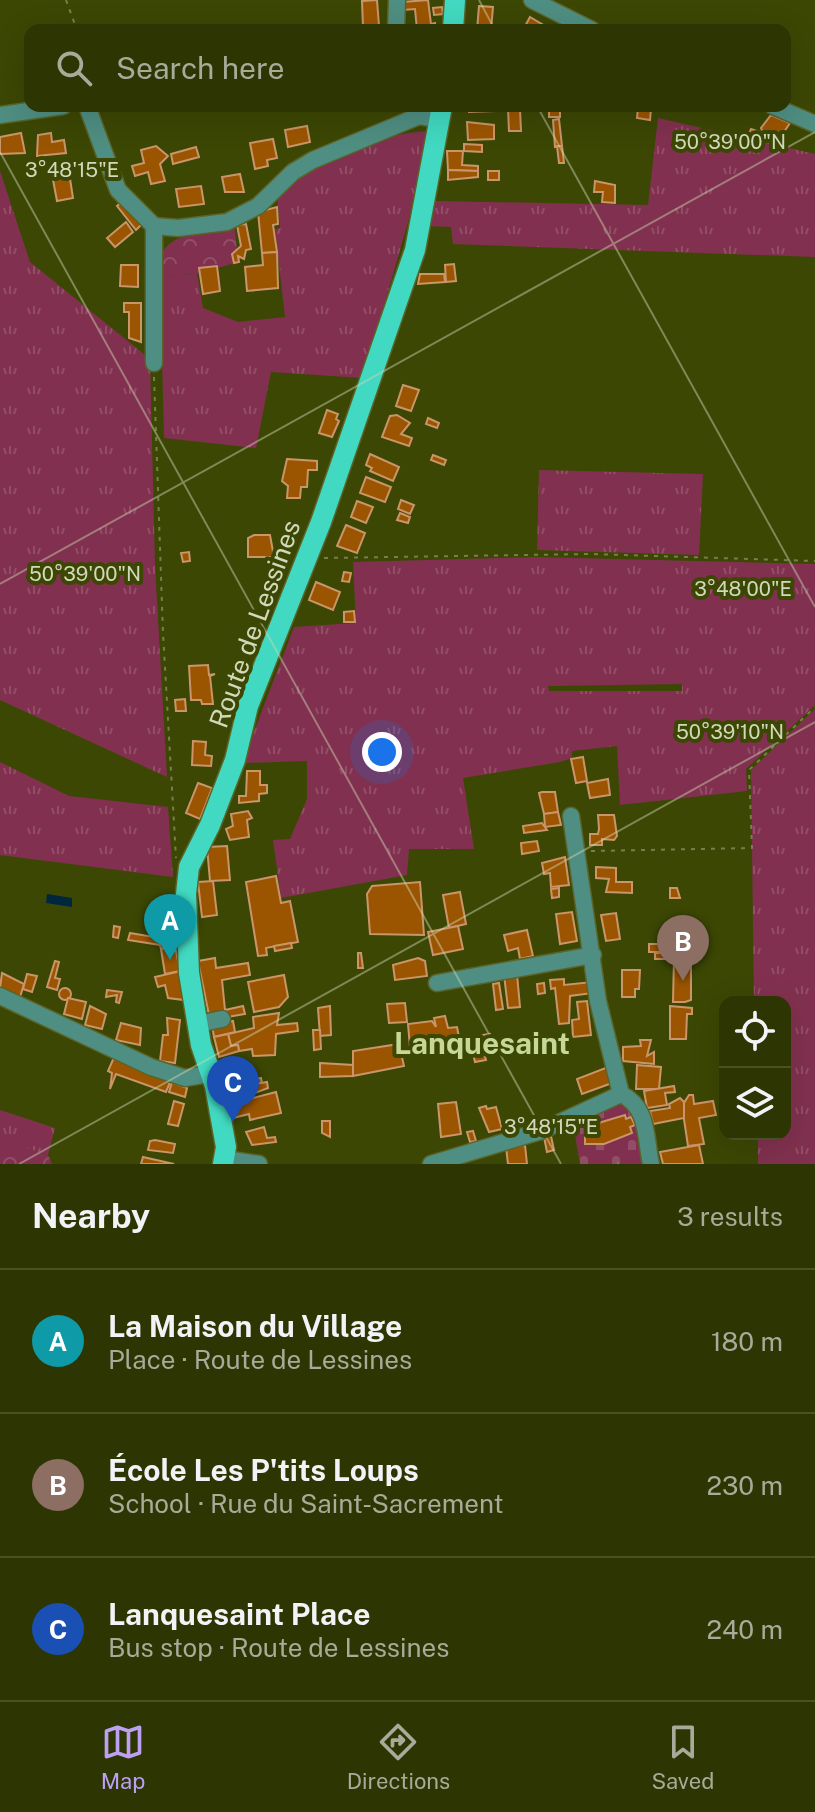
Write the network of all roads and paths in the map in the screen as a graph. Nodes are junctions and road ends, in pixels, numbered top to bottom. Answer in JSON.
{"nodes":[{"id":1,"x":66,"y":0,"type":"edge"},
{"id":2,"x":397,"y":0,"type":"edge"},
{"id":3,"x":455,"y":0,"type":"edge"},
{"id":4,"x":532,"y":0,"type":"edge"},
{"id":5,"x":75,"y":24,"type":"edge"},
{"id":6,"x":396,"y":24,"type":"edge"},
{"id":7,"x":453,"y":24,"type":"edge"},
{"id":8,"x":580,"y":24,"type":"edge"},
{"id":9,"x":24,"y":112,"type":"edge"},
{"id":10,"x":89,"y":112,"type":"edge"},
{"id":11,"x":415,"y":112,"type":"edge"},
{"id":12,"x":787,"y":112,"type":"edge"},
{"id":13,"x":441,"y":113,"type":"edge"},
{"id":14,"x":0,"y":115,"type":"edge"},
{"id":15,"x":815,"y":124,"type":"edge"},
{"id":16,"x":154,"y":226,"type":"junction"},
{"id":17,"x":154,"y":363,"type":"joint"},
{"id":18,"x":307,"y":558,"type":"junction"},
{"id":19,"x":815,"y":561,"type":"edge"},
{"id":20,"x":815,"y":707,"type":"edge"},
{"id":21,"x":571,"y":816,"type":"dead end"},
{"id":22,"x":577,"y":851,"type":"junction"},
{"id":23,"x":176,"y":857,"type":"dead end"},
{"id":24,"x":593,"y":955,"type":"junction"},
{"id":25,"x":437,"y":983,"type":"dead end"},
{"id":26,"x":0,"y":996,"type":"edge"},
{"id":27,"x":222,"y":1019,"type":"dead end"},
{"id":28,"x":198,"y":1024,"type":"junction"},
{"id":29,"x":209,"y":1074,"type":"junction"},
{"id":30,"x":621,"y":1094,"type":"junction"},
{"id":31,"x":224,"y":1162,"type":"edge"},
{"id":32,"x":259,"y":1164,"type":"edge"},
{"id":33,"x":431,"y":1164,"type":"edge"},
{"id":34,"x":651,"y":1164,"type":"edge"}],
"edges":[{"from":1,"to":5,"type":"path"},
{"from":2,"to":6,"type":"street"},
{"from":3,"to":7,"type":"main road"},
{"from":4,"to":8,"type":"street"},
{"from":9,"to":14,"type":"street"},
{"from":10,"to":16,"type":"street"},
{"from":11,"to":16,"type":"street"},
{"from":12,"to":15,"type":"street"},
{"from":13,"to":18,"type":"main road","name":"Route de Lessines"},
{"from":16,"to":17,"type":"street"},
{"from":17,"to":23,"type":"path"},
{"from":18,"to":19,"type":"path"},
{"from":18,"to":28,"type":"main road","name":"Route de Lessines"},
{"from":20,"to":22,"type":"path"},
{"from":21,"to":22,"type":"street"},
{"from":22,"to":24,"type":"street"},
{"from":24,"to":25,"type":"street"},
{"from":24,"to":30,"type":"street"},
{"from":26,"to":29,"type":"street"},
{"from":27,"to":28,"type":"street"},
{"from":28,"to":29,"type":"main road","name":"Route de Lessines"},
{"from":29,"to":31,"type":"main road","name":"Route de Lessines"},
{"from":30,"to":33,"type":"street"},
{"from":30,"to":34,"type":"street"},
{"from":31,"to":32,"type":"street"}]}
